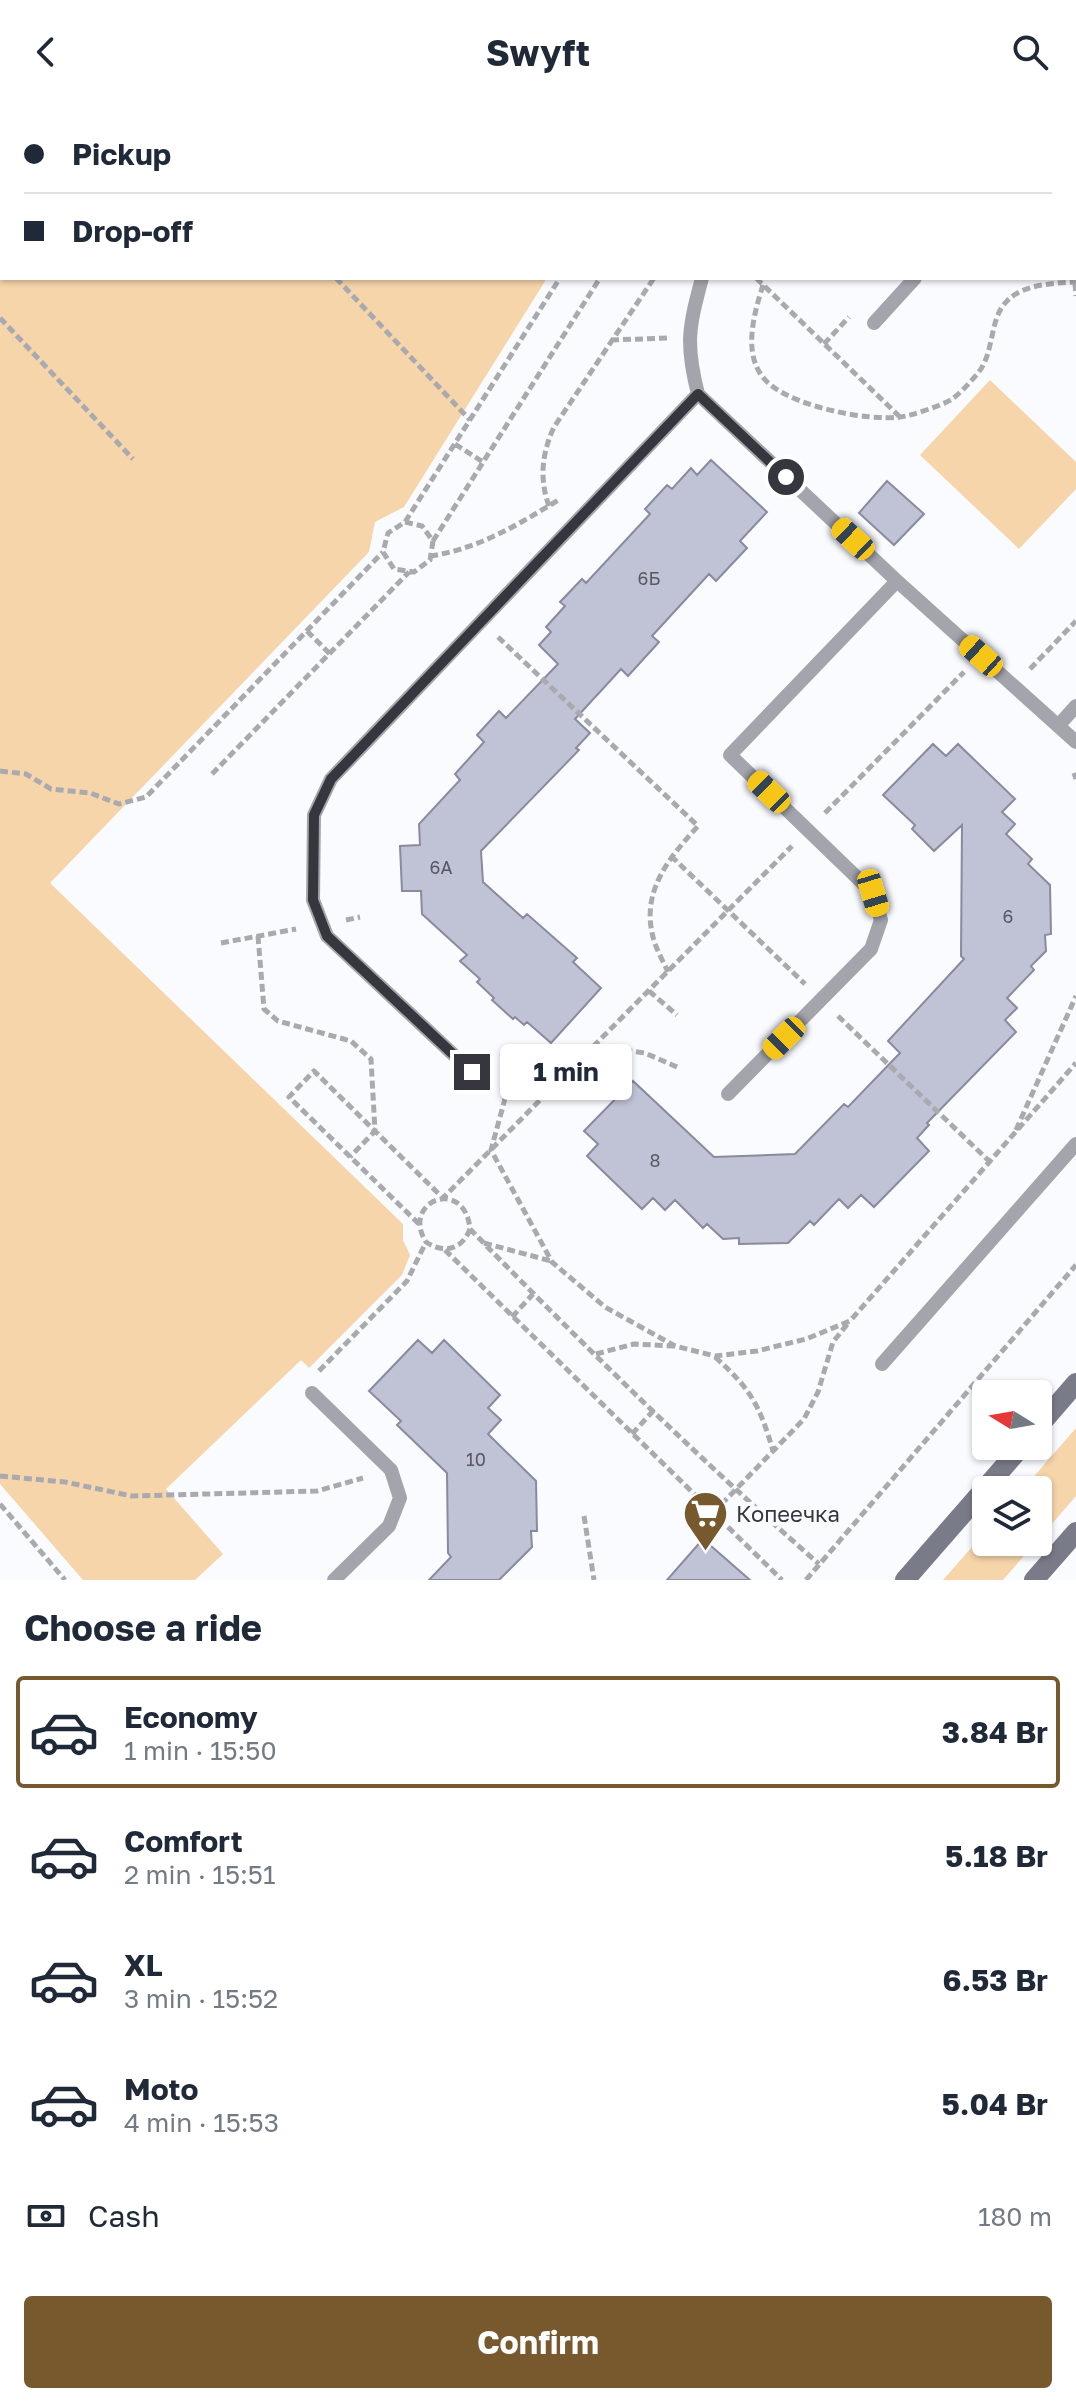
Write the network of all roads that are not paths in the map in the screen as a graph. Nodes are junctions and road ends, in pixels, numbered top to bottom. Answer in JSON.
{"nodes":[{"id":1,"x":701,"y":280,"type":"edge"},
{"id":2,"x":913,"y":280,"type":"edge"},
{"id":3,"x":874,"y":323,"type":"dead end"},
{"id":4,"x":698,"y":394,"type":"junction"},
{"id":5,"x":897,"y":581,"type":"junction"},
{"id":6,"x":1076,"y":706,"type":"edge"},
{"id":7,"x":1058,"y":726,"type":"junction"},
{"id":8,"x":1076,"y":742,"type":"edge"},
{"id":9,"x":472,"y":1072,"type":"dead end"},
{"id":10,"x":728,"y":1094,"type":"dead end"},
{"id":11,"x":1076,"y":1144,"type":"edge"},
{"id":12,"x":882,"y":1364,"type":"dead end"},
{"id":13,"x":1076,"y":1383,"type":"edge"},
{"id":14,"x":311,"y":1387,"type":"road end"},
{"id":15,"x":1052,"y":1411,"type":"edge"},
{"id":16,"x":1010,"y":1460,"type":"edge"},
{"id":17,"x":1076,"y":1532,"type":"edge"},
{"id":18,"x":334,"y":1580,"type":"edge"},
{"id":19,"x":905,"y":1580,"type":"edge"},
{"id":20,"x":1034,"y":1580,"type":"edge"}],
"edges":[{"from":1,"to":4,"type":"lane"},
{"from":2,"to":3,"type":"lane"},
{"from":4,"to":5,"type":"lane"},
{"from":4,"to":9,"type":"lane"},
{"from":5,"to":7,"type":"lane"},
{"from":5,"to":10,"type":"lane"},
{"from":6,"to":7,"type":"lane"},
{"from":7,"to":8,"type":"lane"},
{"from":11,"to":12,"type":"lane"},
{"from":13,"to":15,"type":"street"},
{"from":14,"to":18,"type":"lane"},
{"from":16,"to":19,"type":"street"},
{"from":17,"to":20,"type":"street"}]}
